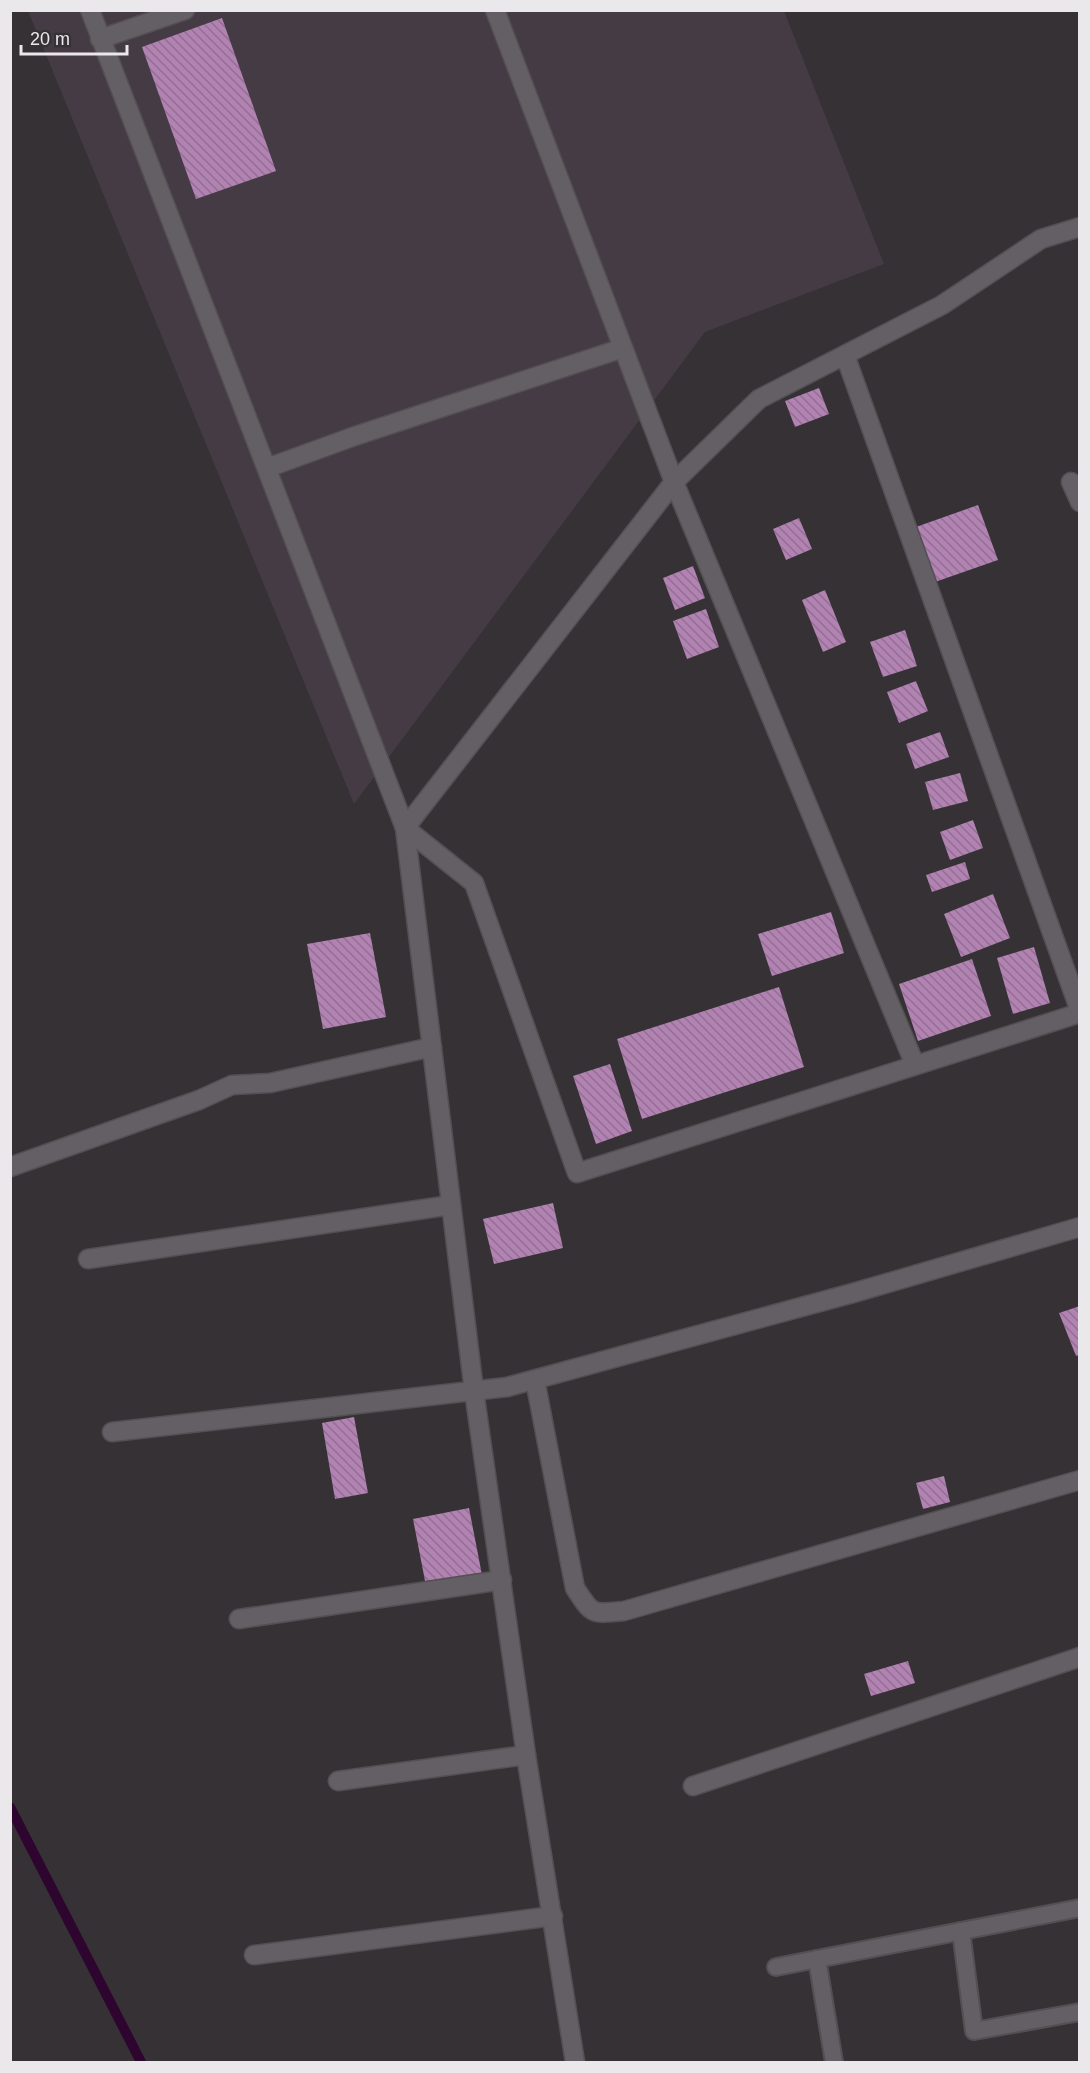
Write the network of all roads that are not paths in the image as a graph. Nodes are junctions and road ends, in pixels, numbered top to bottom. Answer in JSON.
{"nodes":[{"id":1,"x":90,"y":10,"type":"edge"},
{"id":2,"x":185,"y":10,"type":"edge"},
{"id":3,"x":495,"y":10,"type":"edge"},
{"id":4,"x":100,"y":39,"type":"junction"},
{"id":5,"x":1080,"y":227,"type":"edge"},
{"id":6,"x":623,"y":348,"type":"junction"},
{"id":7,"x":845,"y":355,"type":"junction"},
{"id":8,"x":267,"y":468,"type":"junction"},
{"id":9,"x":674,"y":482,"type":"junction"},
{"id":10,"x":1071,"y":482,"type":"dead end"},
{"id":11,"x":1080,"y":502,"type":"edge"},
{"id":12,"x":405,"y":828,"type":"junction"},
{"id":13,"x":1080,"y":1012,"type":"edge"},
{"id":14,"x":432,"y":1047,"type":"junction"},
{"id":15,"x":915,"y":1065,"type":"junction"},
{"id":16,"x":10,"y":1167,"type":"edge"},
{"id":17,"x":451,"y":1205,"type":"junction"},
{"id":18,"x":1080,"y":1227,"type":"edge"},
{"id":19,"x":88,"y":1259,"type":"dead end"},
{"id":20,"x":535,"y":1380,"type":"junction"},
{"id":21,"x":474,"y":1391,"type":"junction"},
{"id":22,"x":112,"y":1432,"type":"dead end"},
{"id":23,"x":1080,"y":1480,"type":"edge"},
{"id":24,"x":502,"y":1580,"type":"junction"},
{"id":25,"x":239,"y":1619,"type":"dead end"},
{"id":26,"x":1080,"y":1657,"type":"edge"},
{"id":27,"x":526,"y":1755,"type":"junction"},
{"id":28,"x":338,"y":1781,"type":"dead end"},
{"id":29,"x":693,"y":1786,"type":"dead end"},
{"id":30,"x":1080,"y":1908,"type":"edge"},
{"id":31,"x":553,"y":1916,"type":"junction"},
{"id":32,"x":961,"y":1931,"type":"junction"},
{"id":33,"x":254,"y":1955,"type":"dead end"},
{"id":34,"x":817,"y":1959,"type":"junction"},
{"id":35,"x":776,"y":1967,"type":"dead end"},
{"id":36,"x":1080,"y":2012,"type":"edge"},
{"id":37,"x":575,"y":2062,"type":"edge"},
{"id":38,"x":834,"y":2062,"type":"edge"}],
"edges":[{"from":1,"to":4,"type":"street"},
{"from":2,"to":4,"type":"street"},
{"from":3,"to":6,"type":"street"},
{"from":4,"to":8,"type":"street"},
{"from":5,"to":7,"type":"street"},
{"from":6,"to":8,"type":"street"},
{"from":6,"to":9,"type":"street"},
{"from":7,"to":9,"type":"street"},
{"from":7,"to":13,"type":"street"},
{"from":8,"to":12,"type":"street"},
{"from":9,"to":12,"type":"street"},
{"from":9,"to":15,"type":"street"},
{"from":10,"to":11,"type":"street"},
{"from":12,"to":14,"type":"street"},
{"from":12,"to":15,"type":"street"},
{"from":13,"to":15,"type":"street"},
{"from":14,"to":16,"type":"street"},
{"from":14,"to":17,"type":"street"},
{"from":17,"to":19,"type":"street"},
{"from":17,"to":21,"type":"street"},
{"from":18,"to":20,"type":"street"},
{"from":20,"to":21,"type":"street"},
{"from":20,"to":23,"type":"street"},
{"from":21,"to":22,"type":"street"},
{"from":21,"to":24,"type":"street"},
{"from":24,"to":25,"type":"street"},
{"from":24,"to":27,"type":"street"},
{"from":26,"to":29,"type":"street"},
{"from":27,"to":28,"type":"street"},
{"from":27,"to":31,"type":"street"},
{"from":30,"to":32,"type":"lane"},
{"from":31,"to":33,"type":"street"},
{"from":31,"to":37,"type":"street"},
{"from":32,"to":34,"type":"lane"},
{"from":32,"to":36,"type":"lane"},
{"from":34,"to":35,"type":"lane"},
{"from":34,"to":38,"type":"lane"}]}
